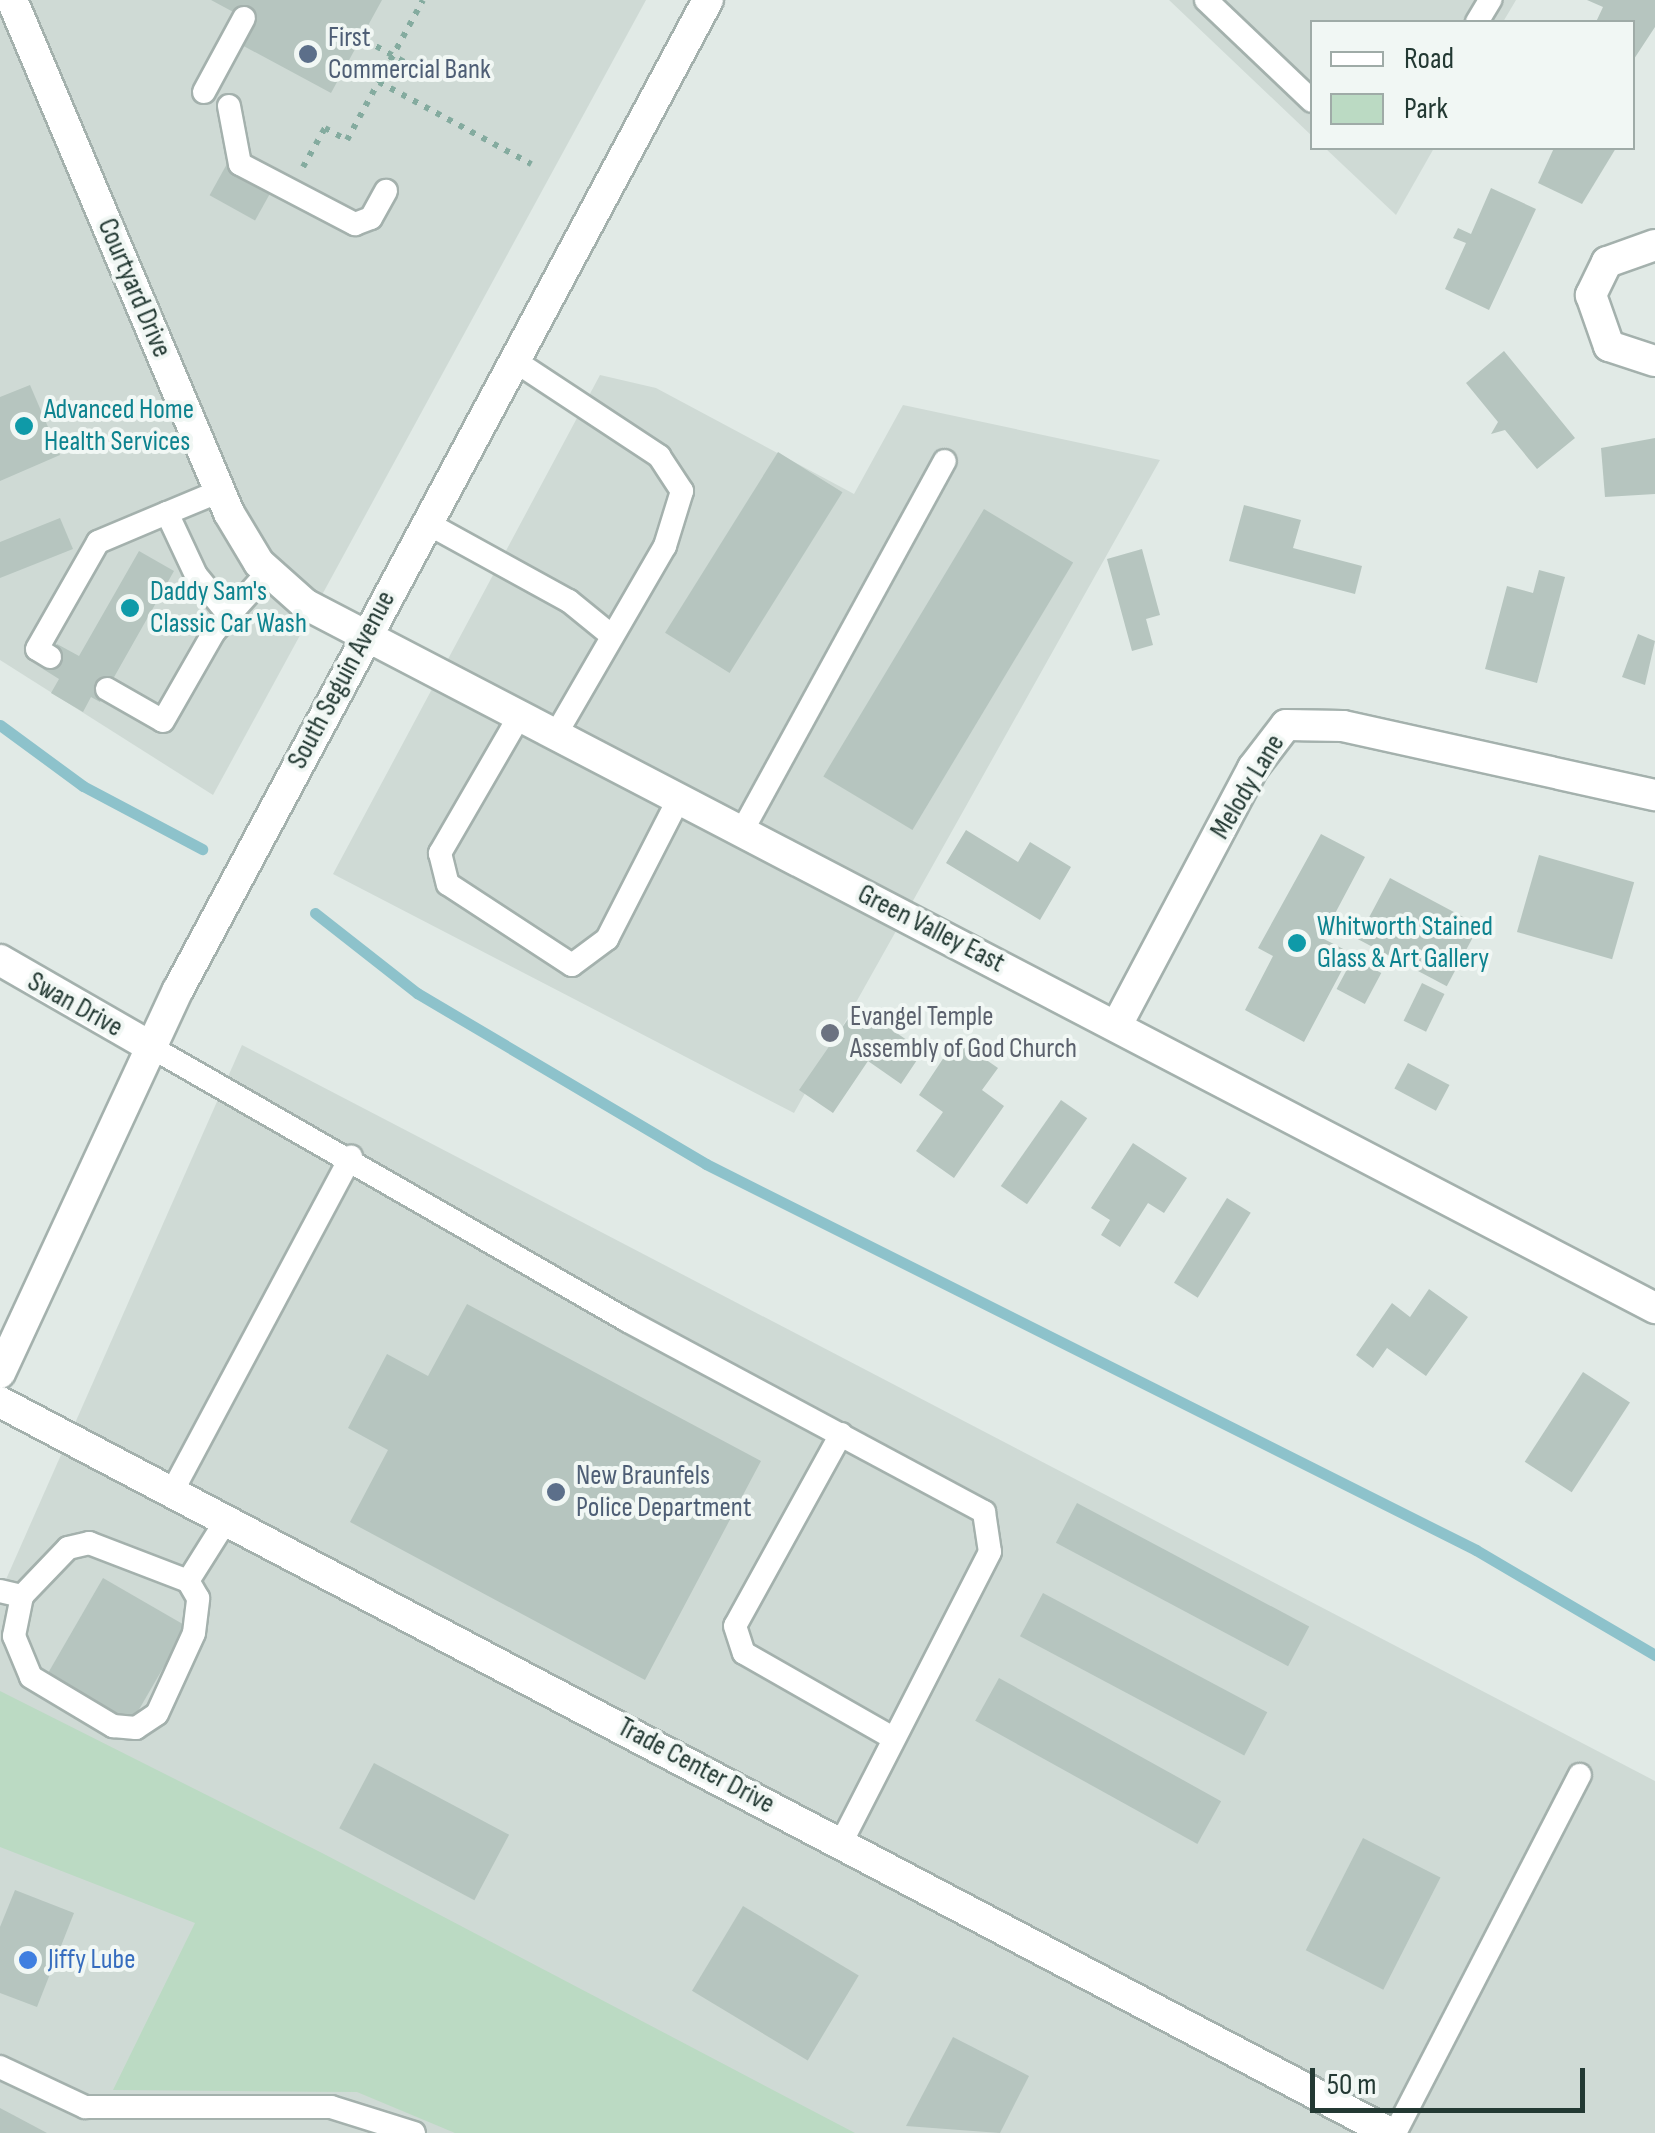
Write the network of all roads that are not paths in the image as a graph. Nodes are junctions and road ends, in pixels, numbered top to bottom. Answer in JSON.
{"nodes":[{"id":1,"x":12,"y":0,"type":"edge"},
{"id":2,"x":708,"y":0,"type":"edge"},
{"id":3,"x":1206,"y":0,"type":"edge"},
{"id":4,"x":244,"y":18,"type":"dead end"},
{"id":5,"x":204,"y":92,"type":"dead end"},
{"id":6,"x":1310,"y":99,"type":"edge"},
{"id":7,"x":229,"y":106,"type":"dead end"},
{"id":8,"x":386,"y":191,"type":"dead end"},
{"id":9,"x":1655,"y":245,"type":"edge"},
{"id":10,"x":515,"y":360,"type":"junction"},
{"id":11,"x":1655,"y":361,"type":"edge"},
{"id":12,"x":946,"y":461,"type":"dead end"},
{"id":13,"x":220,"y":491,"type":"junction"},
{"id":14,"x":167,"y":513,"type":"junction"},
{"id":15,"x":427,"y":523,"type":"junction"},
{"id":16,"x":268,"y":572,"type":"junction"},
{"id":17,"x":228,"y":614,"type":"junction"},
{"id":18,"x":365,"y":636,"type":"junction"},
{"id":19,"x":612,"y":636,"type":"junction"},
{"id":20,"x":50,"y":657,"type":"dead end"},
{"id":21,"x":107,"y":689,"type":"dead end"},
{"id":22,"x":520,"y":715,"type":"junction"},
{"id":23,"x":556,"y":734,"type":"junction"},
{"id":24,"x":1655,"y":794,"type":"edge"},
{"id":25,"x":678,"y":800,"type":"junction"},
{"id":26,"x":741,"y":832,"type":"junction"},
{"id":27,"x":0,"y":960,"type":"edge"},
{"id":28,"x":1118,"y":1024,"type":"junction"},
{"id":29,"x":151,"y":1046,"type":"junction"},
{"id":30,"x":351,"y":1157,"type":"junction"},
{"id":31,"x":1655,"y":1308,"type":"edge"},
{"id":32,"x":0,"y":1372,"type":"edge"},
{"id":33,"x":0,"y":1402,"type":"edge"},
{"id":34,"x":840,"y":1434,"type":"junction"},
{"id":35,"x":173,"y":1490,"type":"junction"},
{"id":36,"x":227,"y":1518,"type":"junction"},
{"id":37,"x":188,"y":1581,"type":"junction"},
{"id":38,"x":11,"y":1593,"type":"edge"},
{"id":39,"x":893,"y":1738,"type":"junction"},
{"id":40,"x":1580,"y":1776,"type":"dead end"},
{"id":41,"x":841,"y":1843,"type":"junction"},
{"id":42,"x":0,"y":2067,"type":"edge"},
{"id":43,"x":414,"y":2133,"type":"edge"},
{"id":44,"x":1393,"y":2133,"type":"edge"}],
"edges":[{"from":1,"to":13,"type":"street","name":"Courtyard Drive"},
{"from":2,"to":10,"type":"street","name":"South Seguin Avenue"},
{"from":3,"to":6,"type":"lane"},
{"from":4,"to":5,"type":"lane"},
{"from":7,"to":8,"type":"lane"},
{"from":9,"to":11,"type":"street"},
{"from":10,"to":15,"type":"street","name":"South Seguin Avenue"},
{"from":10,"to":19,"type":"lane"},
{"from":12,"to":26,"type":"lane"},
{"from":13,"to":14,"type":"lane"},
{"from":13,"to":16,"type":"street","name":"Courtyard Drive"},
{"from":14,"to":17,"type":"lane"},
{"from":14,"to":20,"type":"lane"},
{"from":15,"to":18,"type":"street","name":"South Seguin Avenue"},
{"from":15,"to":19,"type":"lane"},
{"from":16,"to":17,"type":"lane"},
{"from":16,"to":18,"type":"street","name":"Courtyard Drive"},
{"from":17,"to":21,"type":"lane"},
{"from":18,"to":22,"type":"street","name":"Green Valley East"},
{"from":18,"to":29,"type":"street","name":"South Seguin Avenue"},
{"from":19,"to":23,"type":"lane"},
{"from":22,"to":23,"type":"street","name":"Green Valley East"},
{"from":22,"to":25,"type":"lane"},
{"from":23,"to":25,"type":"street","name":"Green Valley East"},
{"from":24,"to":28,"type":"street","name":"Melody Lane"},
{"from":25,"to":26,"type":"street","name":"Green Valley East"},
{"from":26,"to":28,"type":"street","name":"Green Valley East"},
{"from":27,"to":29,"type":"street","name":"Swan Drive"},
{"from":28,"to":31,"type":"street","name":"Green Valley East"},
{"from":29,"to":30,"type":"lane"},
{"from":29,"to":32,"type":"street","name":"South Seguin Avenue"},
{"from":30,"to":34,"type":"lane"},
{"from":30,"to":35,"type":"lane"},
{"from":33,"to":35,"type":"street","name":"Trade Center Drive"},
{"from":34,"to":39,"type":"lane"},
{"from":34,"to":39,"type":"lane"},
{"from":35,"to":36,"type":"street","name":"Trade Center Drive"},
{"from":36,"to":37,"type":"lane"},
{"from":36,"to":41,"type":"street","name":"Trade Center Drive"},
{"from":37,"to":38,"type":"lane"},
{"from":37,"to":38,"type":"lane"},
{"from":39,"to":41,"type":"lane"},
{"from":40,"to":44,"type":"lane"},
{"from":41,"to":44,"type":"street","name":"Trade Center Drive"},
{"from":42,"to":43,"type":"lane"}]}
